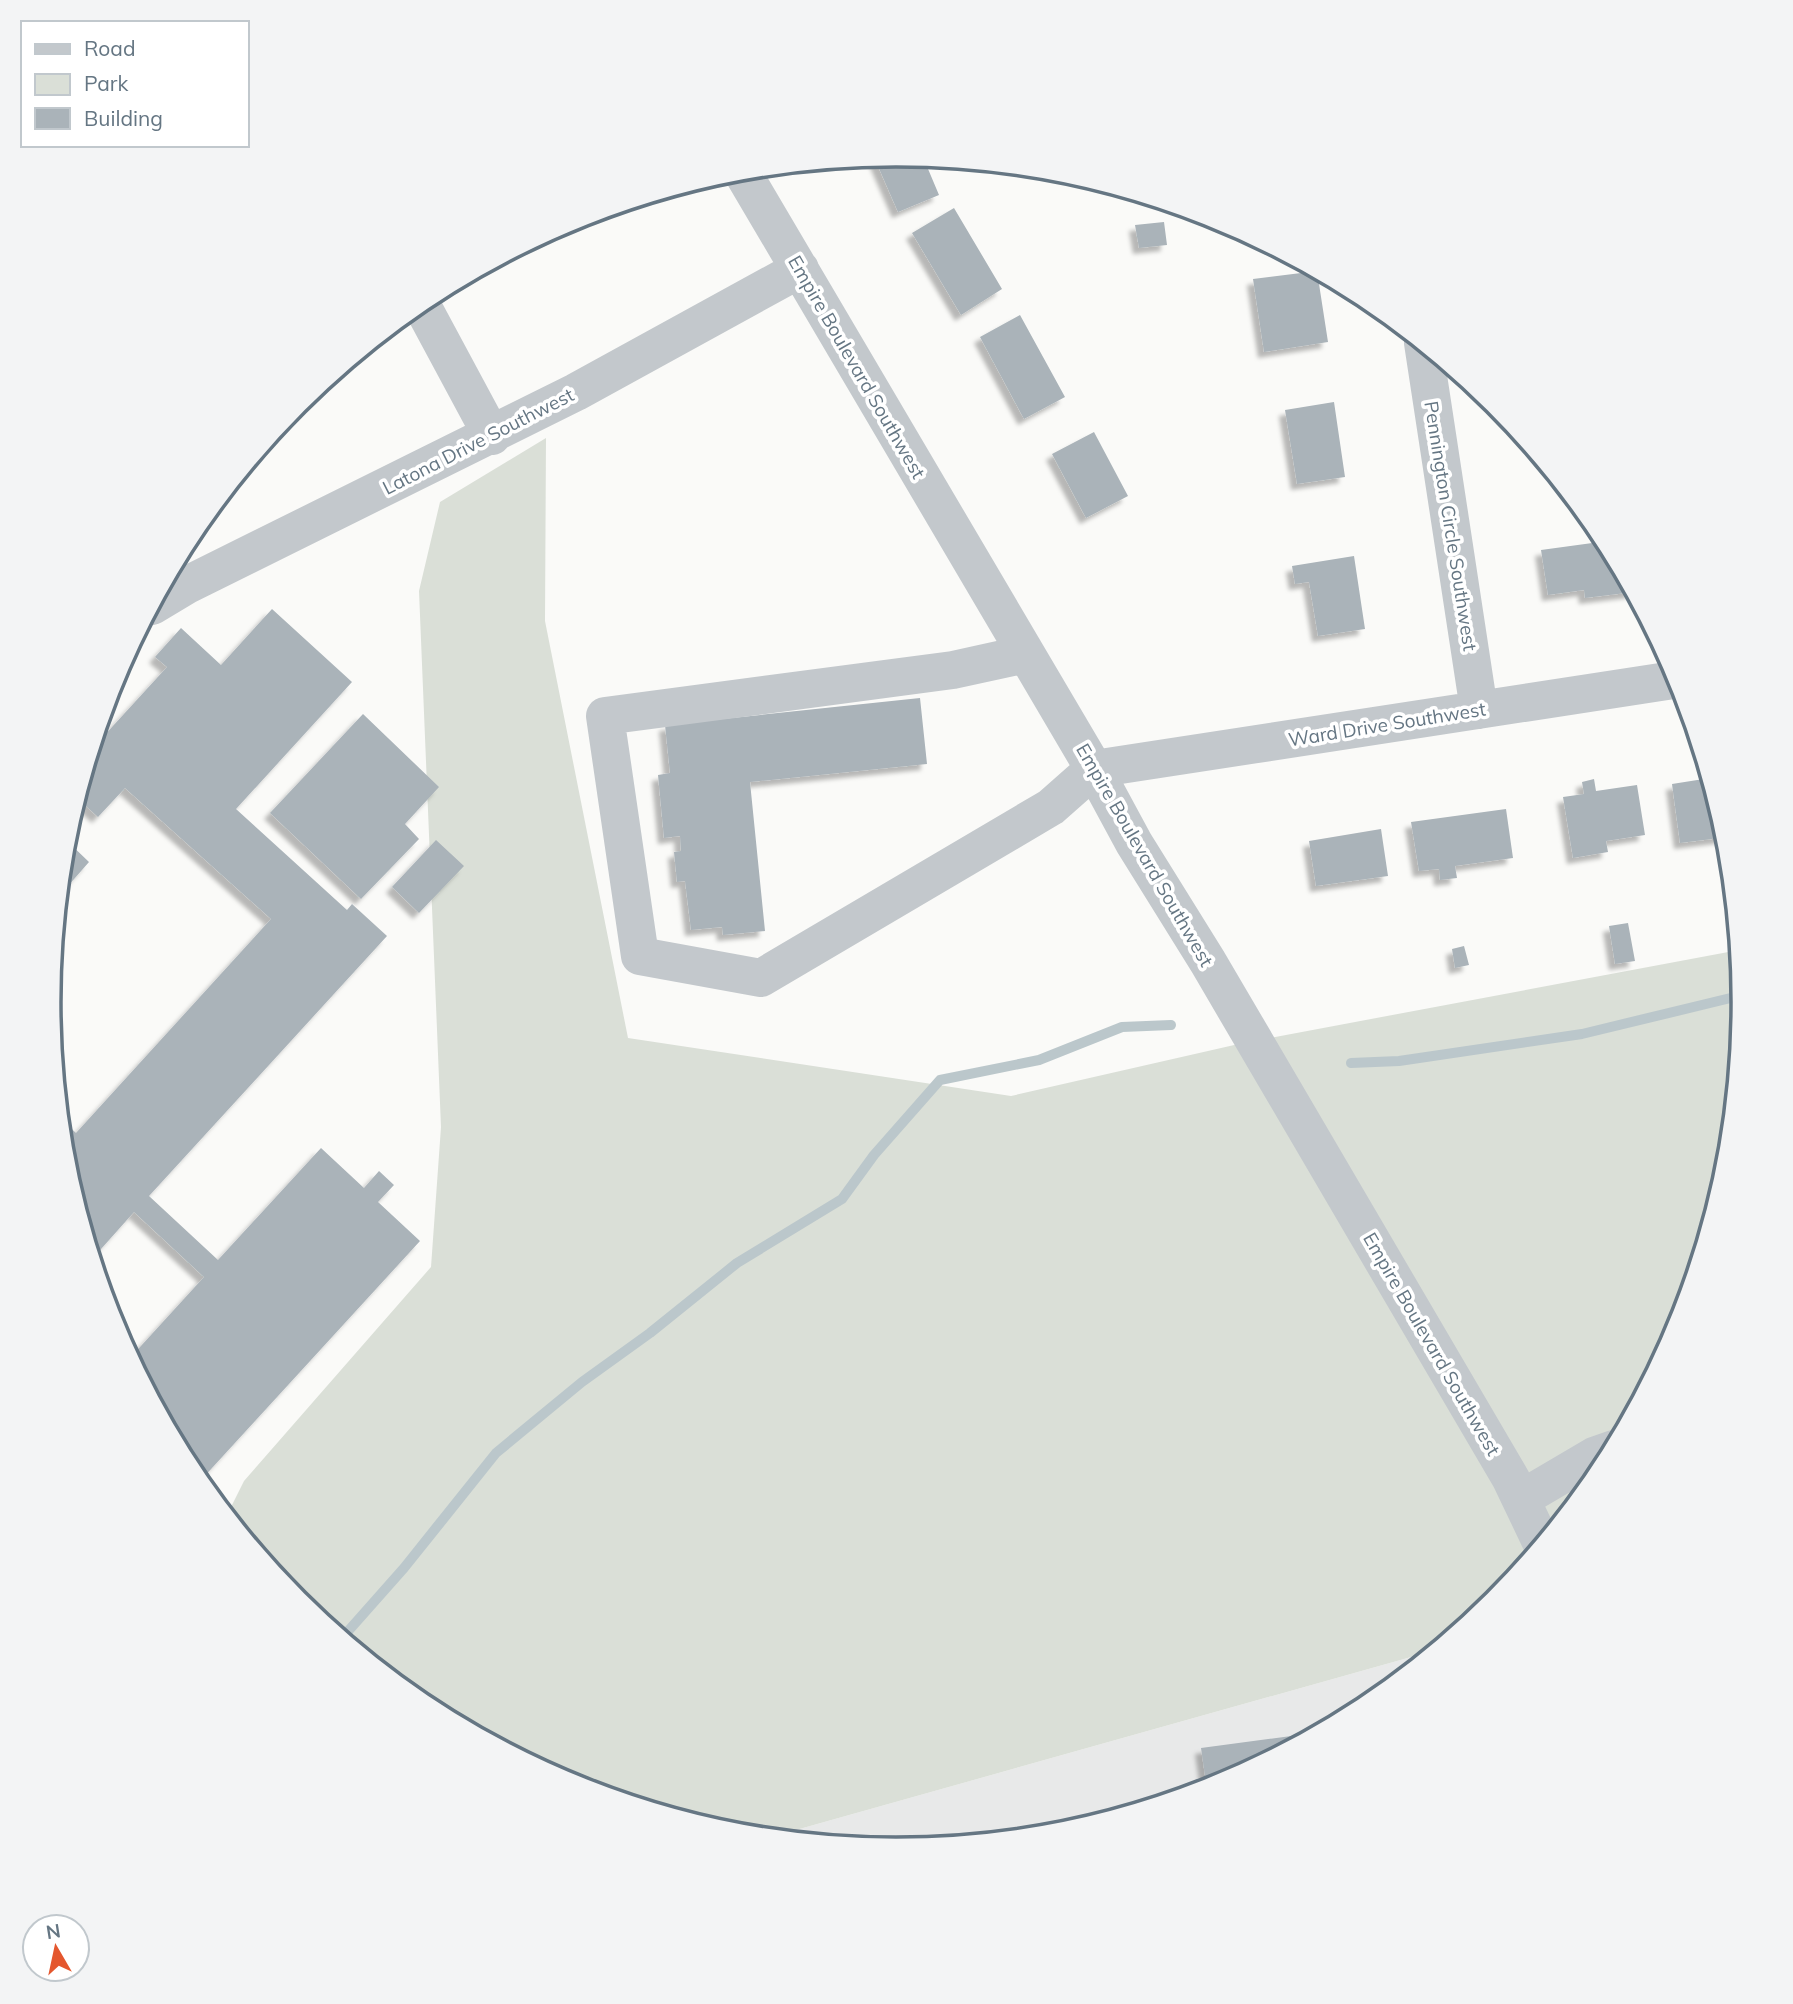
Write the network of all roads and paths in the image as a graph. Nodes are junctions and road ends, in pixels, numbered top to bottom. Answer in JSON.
{"nodes":[{"id":1,"x":747,"y":181,"type":"edge"},
{"id":2,"x":800,"y":269,"type":"junction"},
{"id":3,"x":426,"y":312,"type":"edge"},
{"id":4,"x":1425,"y":356,"type":"edge"},
{"id":5,"x":492,"y":436,"type":"junction"},
{"id":6,"x":166,"y":598,"type":"edge"},
{"id":7,"x":1026,"y":654,"type":"junction"},
{"id":8,"x":1668,"y":681,"type":"edge"},
{"id":9,"x":1479,"y":710,"type":"junction"},
{"id":10,"x":1094,"y":769,"type":"junction"},
{"id":11,"x":1599,"y":1454,"type":"edge"},
{"id":12,"x":1521,"y":1499,"type":"junction"},
{"id":13,"x":1538,"y":1536,"type":"edge"}],
"edges":[{"from":1,"to":2,"type":"street","name":"Empire Boulevard Southwest"},
{"from":2,"to":5,"type":"street","name":"Latona Drive Southwest"},
{"from":2,"to":7,"type":"street","name":"Empire Boulevard Southwest"},
{"from":3,"to":5,"type":"street"},
{"from":4,"to":9,"type":"street","name":"Pennington Circle Southwest"},
{"from":5,"to":6,"type":"street","name":"Latona Drive Southwest"},
{"from":7,"to":10,"type":"street","name":"Empire Boulevard Southwest"},
{"from":7,"to":10,"type":"street"},
{"from":8,"to":9,"type":"street","name":"Ward Drive Southwest"},
{"from":9,"to":10,"type":"street","name":"Ward Drive Southwest"},
{"from":10,"to":12,"type":"street","name":"Empire Boulevard Southwest"},
{"from":11,"to":12,"type":"street"},
{"from":12,"to":13,"type":"street","name":"Empire Boulevard Southwest"}]}
